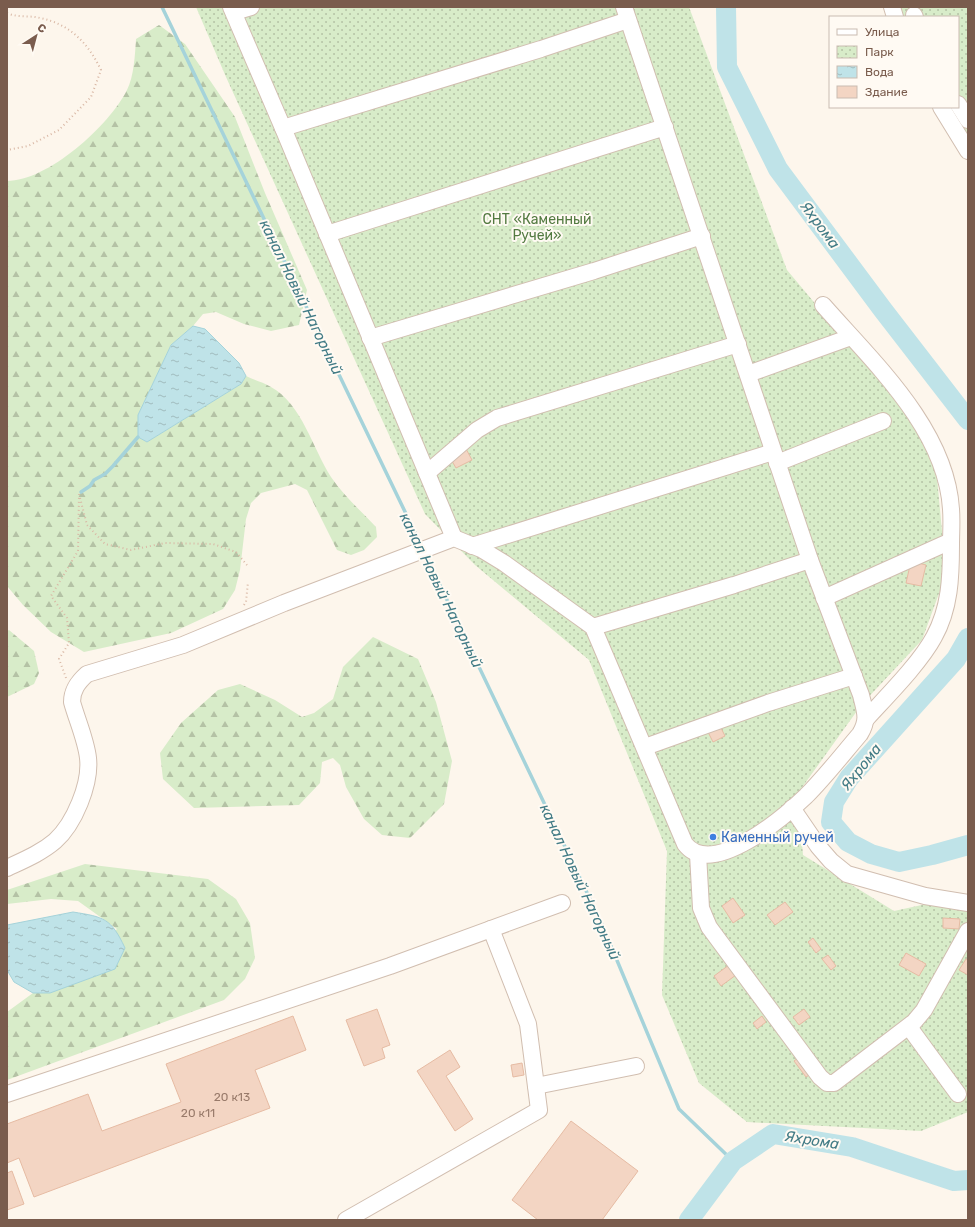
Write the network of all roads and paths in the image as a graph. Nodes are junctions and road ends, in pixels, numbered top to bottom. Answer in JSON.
{"nodes":[{"id":1,"x":251,"y":7,"type":"edge"},
{"id":2,"x":232,"y":10,"type":"edge"},
{"id":3,"x":7,"y":13,"type":"edge"},
{"id":4,"x":626,"y":14,"type":"edge"},
{"id":5,"x":959,"y":106,"type":"edge"},
{"id":6,"x":942,"y":108,"type":"edge"},
{"id":7,"x":968,"y":120,"type":"edge"},
{"id":8,"x":665,"y":127,"type":"junction"},
{"id":9,"x":284,"y":128,"type":"junction"},
{"id":10,"x":7,"y":150,"type":"edge"},
{"id":11,"x":968,"y":151,"type":"edge"},
{"id":12,"x":327,"y":234,"type":"junction"},
{"id":13,"x":702,"y":236,"type":"junction"},
{"id":14,"x":823,"y":305,"type":"dead end"},
{"id":15,"x":851,"y":337,"type":"junction"},
{"id":16,"x":370,"y":338,"type":"junction"},
{"id":17,"x":738,"y":344,"type":"junction"},
{"id":18,"x":748,"y":374,"type":"junction"},
{"id":19,"x":883,"y":421,"type":"dead end"},
{"id":20,"x":775,"y":458,"type":"junction"},
{"id":21,"x":427,"y":473,"type":"junction"},
{"id":22,"x":454,"y":538,"type":"junction"},
{"id":23,"x":951,"y":541,"type":"junction"},
{"id":24,"x":472,"y":546,"type":"junction"},
{"id":25,"x":810,"y":560,"type":"junction"},
{"id":26,"x":247,"y":565,"type":"dead end"},
{"id":27,"x":824,"y":598,"type":"junction"},
{"id":28,"x":593,"y":627,"type":"junction"},
{"id":29,"x":854,"y":676,"type":"junction"},
{"id":30,"x":72,"y":694,"type":"junction"},
{"id":31,"x":867,"y":718,"type":"junction"},
{"id":32,"x":645,"y":747,"type":"junction"},
{"id":33,"x":792,"y":808,"type":"junction"},
{"id":34,"x":698,"y":854,"type":"junction"},
{"id":35,"x":7,"y":868,"type":"edge"},
{"id":36,"x":562,"y":902,"type":"dead end"},
{"id":37,"x":968,"y":903,"type":"edge"},
{"id":38,"x":491,"y":929,"type":"junction"},
{"id":39,"x":968,"y":931,"type":"edge"},
{"id":40,"x":909,"y":1026,"type":"junction"},
{"id":41,"x":636,"y":1066,"type":"dead end"},
{"id":42,"x":536,"y":1086,"type":"junction"},
{"id":43,"x":7,"y":1094,"type":"edge"},
{"id":44,"x":958,"y":1094,"type":"dead end"},
{"id":45,"x":352,"y":1219,"type":"edge"}],
"edges":[{"from":1,"to":2,"type":"street"},
{"from":2,"to":9,"type":"street"},
{"from":3,"to":10,"type":"path"},
{"from":4,"to":8,"type":"street"},
{"from":4,"to":9,"type":"street"},
{"from":5,"to":7,"type":"street"},
{"from":6,"to":11,"type":"street"},
{"from":8,"to":12,"type":"street"},
{"from":8,"to":13,"type":"street"},
{"from":9,"to":12,"type":"street"},
{"from":12,"to":16,"type":"street"},
{"from":13,"to":16,"type":"street"},
{"from":13,"to":17,"type":"street"},
{"from":14,"to":15,"type":"street"},
{"from":15,"to":18,"type":"street"},
{"from":15,"to":23,"type":"street"},
{"from":16,"to":21,"type":"street"},
{"from":17,"to":18,"type":"street"},
{"from":17,"to":21,"type":"street"},
{"from":18,"to":20,"type":"street"},
{"from":19,"to":20,"type":"street"},
{"from":20,"to":24,"type":"street"},
{"from":20,"to":25,"type":"street"},
{"from":21,"to":22,"type":"street"},
{"from":22,"to":24,"type":"street"},
{"from":22,"to":30,"type":"street"},
{"from":23,"to":27,"type":"street"},
{"from":23,"to":31,"type":"street"},
{"from":24,"to":28,"type":"street"},
{"from":25,"to":27,"type":"street"},
{"from":25,"to":28,"type":"street"},
{"from":26,"to":30,"type":"path"},
{"from":27,"to":29,"type":"street"},
{"from":28,"to":32,"type":"street"},
{"from":29,"to":31,"type":"street"},
{"from":29,"to":32,"type":"street"},
{"from":30,"to":35,"type":"street"},
{"from":31,"to":33,"type":"street"},
{"from":32,"to":34,"type":"street"},
{"from":33,"to":34,"type":"street"},
{"from":33,"to":37,"type":"street"},
{"from":34,"to":40,"type":"street"},
{"from":36,"to":38,"type":"street"},
{"from":38,"to":42,"type":"street"},
{"from":38,"to":43,"type":"street"},
{"from":39,"to":40,"type":"street"},
{"from":40,"to":44,"type":"street"},
{"from":41,"to":42,"type":"street"},
{"from":42,"to":45,"type":"street"}]}
